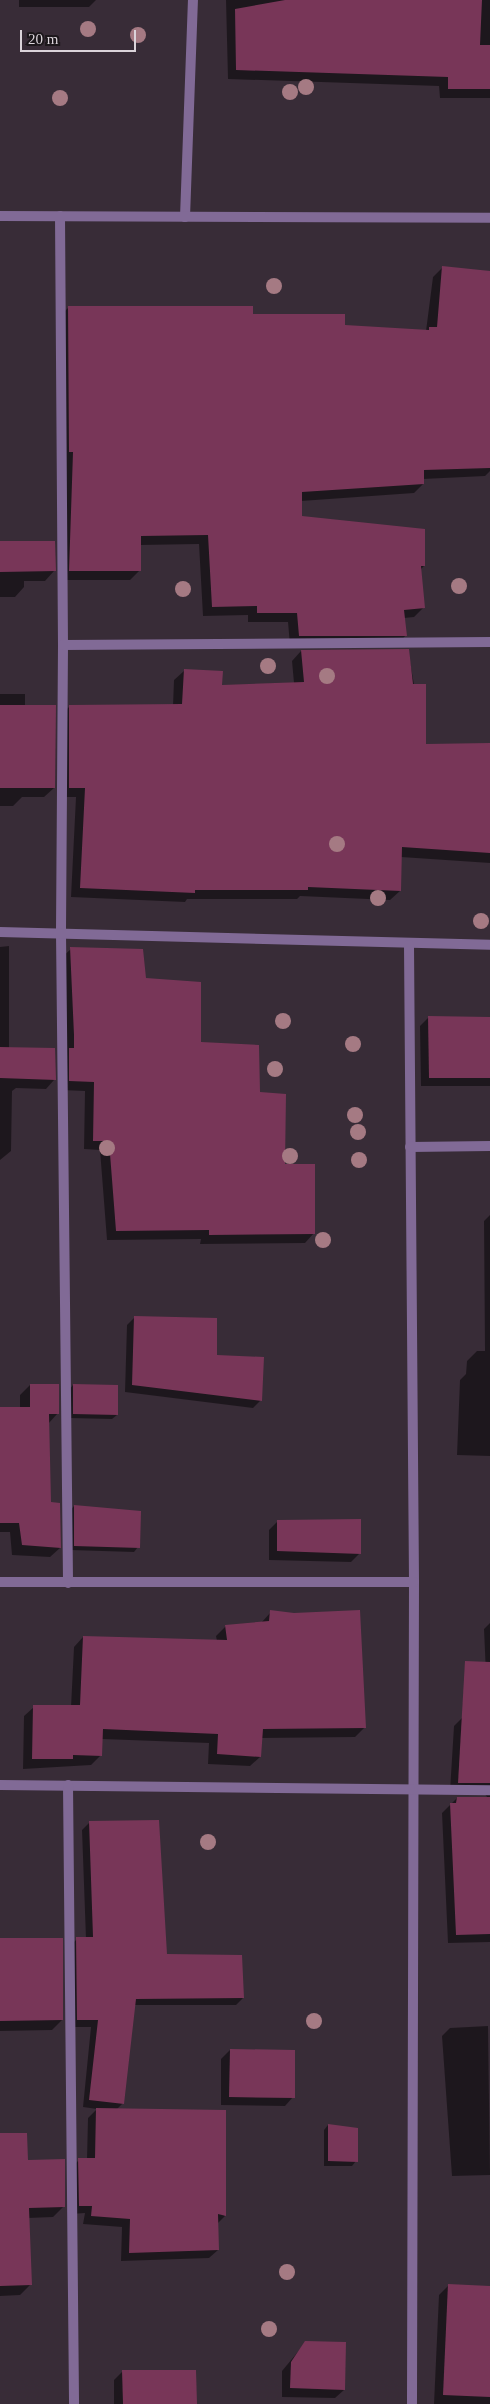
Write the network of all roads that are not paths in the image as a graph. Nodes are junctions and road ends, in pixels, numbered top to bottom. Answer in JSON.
{"nodes":[{"id":1,"x":193,"y":0,"type":"edge"},
{"id":2,"x":0,"y":216,"type":"edge"},
{"id":3,"x":60,"y":216,"type":"junction"},
{"id":4,"x":185,"y":217,"type":"junction"},
{"id":5,"x":490,"y":218,"type":"edge"},
{"id":6,"x":490,"y":642,"type":"edge"},
{"id":7,"x":64,"y":645,"type":"junction"},
{"id":8,"x":0,"y":932,"type":"edge"},
{"id":9,"x":61,"y":933,"type":"junction"},
{"id":10,"x":409,"y":945,"type":"junction"},
{"id":11,"x":490,"y":945,"type":"edge"},
{"id":12,"x":490,"y":1146,"type":"edge"},
{"id":13,"x":410,"y":1147,"type":"junction"},
{"id":14,"x":0,"y":1582,"type":"edge"},
{"id":15,"x":414,"y":1582,"type":"junction"},
{"id":16,"x":68,"y":1583,"type":"junction"},
{"id":17,"x":0,"y":1785,"type":"edge"},
{"id":18,"x":68,"y":1786,"type":"junction"},
{"id":19,"x":412,"y":1788,"type":"junction"},
{"id":20,"x":490,"y":1790,"type":"edge"},
{"id":21,"x":74,"y":2404,"type":"edge"},
{"id":22,"x":412,"y":2404,"type":"edge"}],
"edges":[{"from":1,"to":4,"type":"street"},
{"from":2,"to":3,"type":"street"},
{"from":3,"to":4,"type":"street"},
{"from":3,"to":7,"type":"street"},
{"from":4,"to":5,"type":"street"},
{"from":6,"to":7,"type":"street"},
{"from":7,"to":9,"type":"street"},
{"from":8,"to":9,"type":"street"},
{"from":9,"to":10,"type":"street"},
{"from":9,"to":16,"type":"street"},
{"from":10,"to":11,"type":"street"},
{"from":10,"to":13,"type":"street"},
{"from":12,"to":13,"type":"street"},
{"from":13,"to":15,"type":"street"},
{"from":14,"to":16,"type":"street"},
{"from":15,"to":16,"type":"street"},
{"from":15,"to":19,"type":"street"},
{"from":17,"to":18,"type":"street"},
{"from":18,"to":19,"type":"street"},
{"from":18,"to":21,"type":"street"},
{"from":19,"to":20,"type":"street"},
{"from":19,"to":22,"type":"street"}]}
